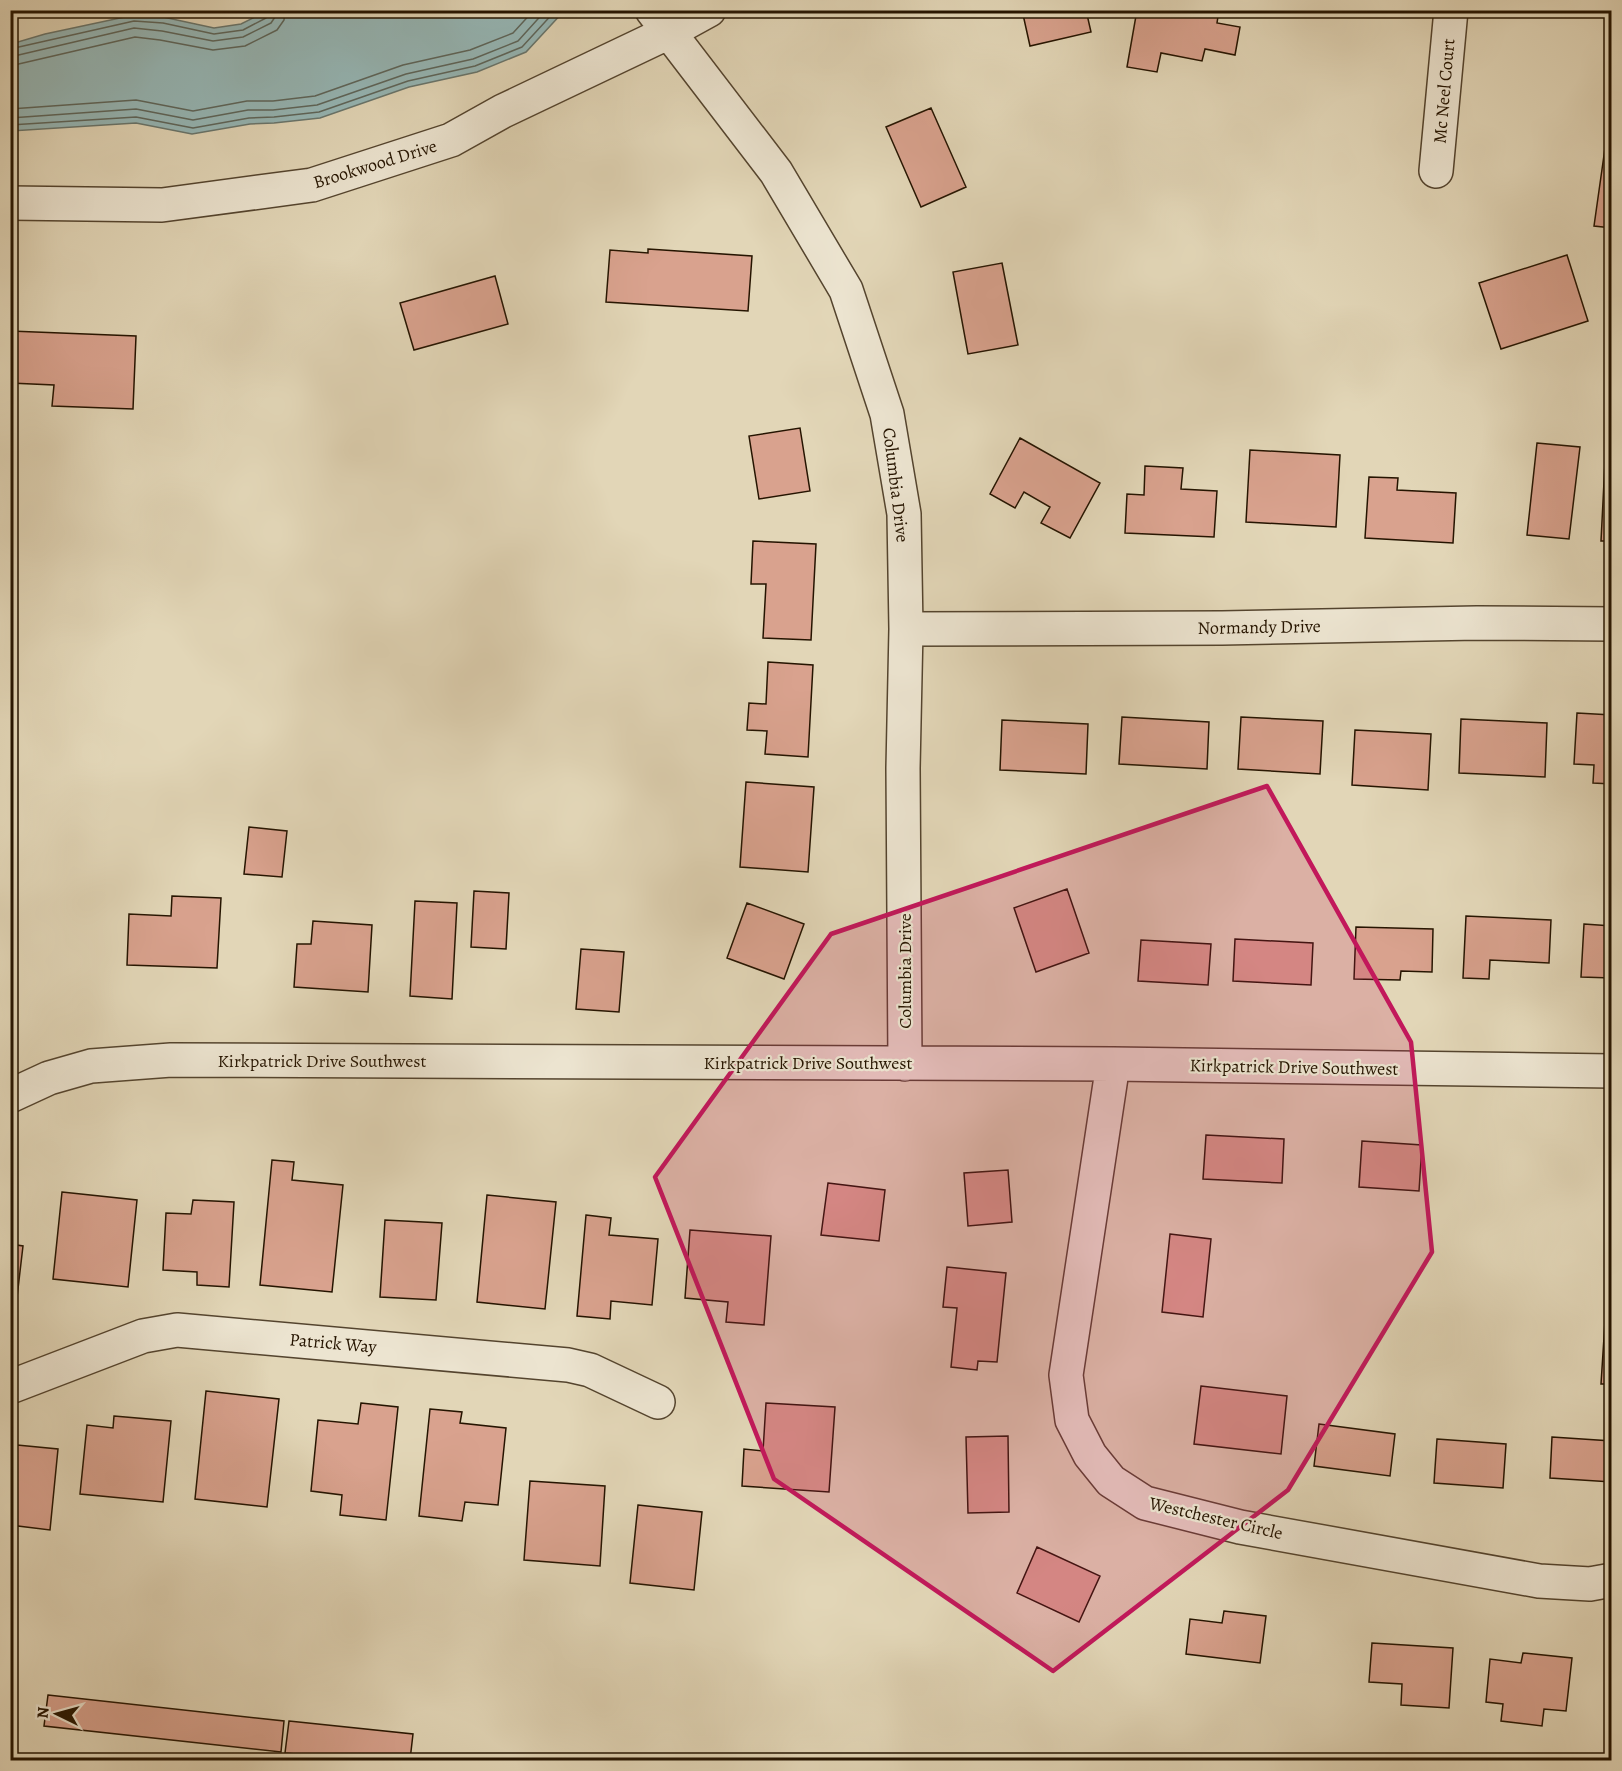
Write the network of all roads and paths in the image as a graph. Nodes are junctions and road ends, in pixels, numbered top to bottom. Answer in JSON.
{"nodes":[{"id":1,"x":709,"y":10,"type":"edge"},
{"id":2,"x":1451,"y":10,"type":"edge"},
{"id":3,"x":661,"y":22,"type":"edge"},
{"id":4,"x":1436,"y":171,"type":"dead end"},
{"id":5,"x":10,"y":203,"type":"edge"},
{"id":6,"x":1611,"y":624,"type":"edge"},
{"id":7,"x":906,"y":628,"type":"junction"},
{"id":8,"x":905,"y":1064,"type":"junction"},
{"id":9,"x":1113,"y":1064,"type":"junction"},
{"id":10,"x":1611,"y":1071,"type":"edge"},
{"id":11,"x":10,"y":1096,"type":"edge"},
{"id":12,"x":10,"y":1387,"type":"edge"},
{"id":13,"x":658,"y":1402,"type":"dead end"},
{"id":14,"x":1611,"y":1580,"type":"edge"}],
"edges":[{"from":1,"to":3,"type":"street","name":"Brookwood Drive"},
{"from":2,"to":4,"type":"street","name":"Mc Neel Court"},
{"from":3,"to":5,"type":"street","name":"Brookwood Drive"},
{"from":3,"to":7,"type":"street","name":"Columbia Drive"},
{"from":6,"to":7,"type":"street","name":"Normandy Drive"},
{"from":7,"to":8,"type":"street","name":"Columbia Drive"},
{"from":8,"to":9,"type":"street","name":"Kirkpatrick Drive Southwest"},
{"from":8,"to":11,"type":"street","name":"Kirkpatrick Drive Southwest"},
{"from":9,"to":10,"type":"street","name":"Kirkpatrick Drive Southwest"},
{"from":9,"to":14,"type":"street","name":"Westchester Circle"},
{"from":12,"to":13,"type":"street","name":"Patrick Way"}]}
